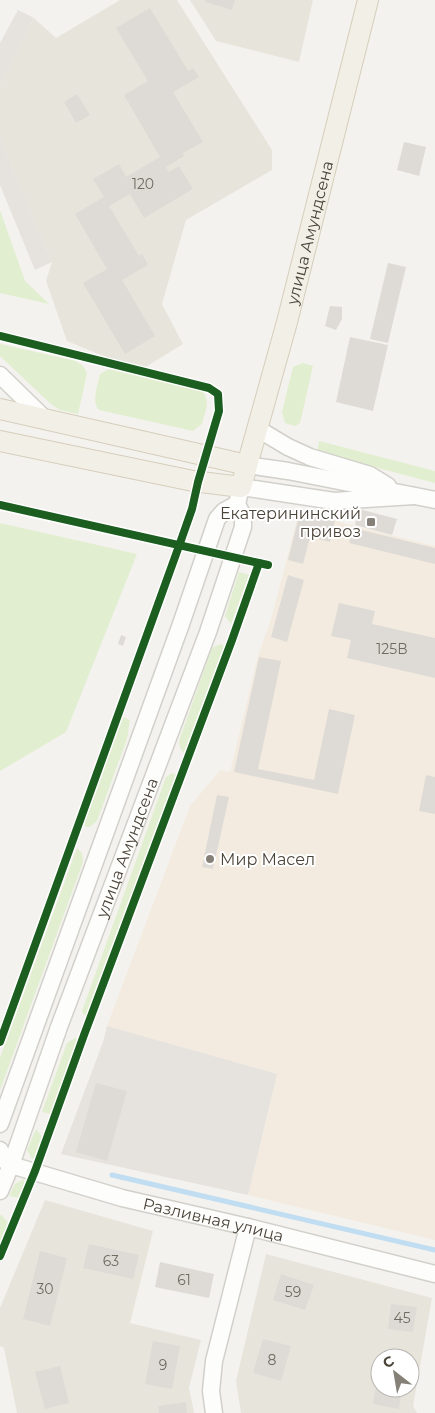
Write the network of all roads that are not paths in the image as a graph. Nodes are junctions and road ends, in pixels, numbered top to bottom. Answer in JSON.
{"nodes":[{"id":1,"x":368,"y":0,"type":"edge"},
{"id":2,"x":0,"y":374,"type":"edge"},
{"id":3,"x":0,"y":410,"type":"edge"},
{"id":4,"x":46,"y":420,"type":"junction"},
{"id":5,"x":258,"y":429,"type":"junction"},
{"id":6,"x":0,"y":441,"type":"edge"},
{"id":7,"x":247,"y":465,"type":"junction"},
{"id":8,"x":398,"y":492,"type":"junction"},
{"id":9,"x":239,"y":495,"type":"junction"},
{"id":10,"x":414,"y":496,"type":"junction"},
{"id":11,"x":435,"y":500,"type":"edge"},
{"id":12,"x":0,"y":1124,"type":"edge"},
{"id":13,"x":0,"y":1150,"type":"edge"},
{"id":14,"x":11,"y":1165,"type":"junction"},
{"id":15,"x":0,"y":1191,"type":"edge"},
{"id":16,"x":248,"y":1226,"type":"junction"},
{"id":17,"x":435,"y":1274,"type":"edge"},
{"id":18,"x":214,"y":1413,"type":"edge"}],
"edges":[{"from":1,"to":5,"type":"main road","name":"улица Амундсена"},
{"from":2,"to":4,"type":"street"},
{"from":3,"to":4,"type":"main road"},
{"from":4,"to":7,"type":"main road"},
{"from":5,"to":7,"type":"main road","name":"улица Амундсена"},
{"from":5,"to":8,"type":"street"},
{"from":6,"to":9,"type":"main road"},
{"from":7,"to":8,"type":"street"},
{"from":7,"to":9,"type":"main road","name":"улица Амундсена"},
{"from":8,"to":10,"type":"street"},
{"from":9,"to":10,"type":"street"},
{"from":9,"to":12,"type":"street","name":"улица Амундсена"},
{"from":9,"to":14,"type":"street","name":"улица Амундсена"},
{"from":10,"to":11,"type":"street"},
{"from":13,"to":14,"type":"street"},
{"from":14,"to":15,"type":"street","name":"улица Амундсена"},
{"from":14,"to":16,"type":"street","name":"Разливная улица"},
{"from":16,"to":17,"type":"street","name":"Разливная улица"},
{"from":16,"to":18,"type":"street"}]}
